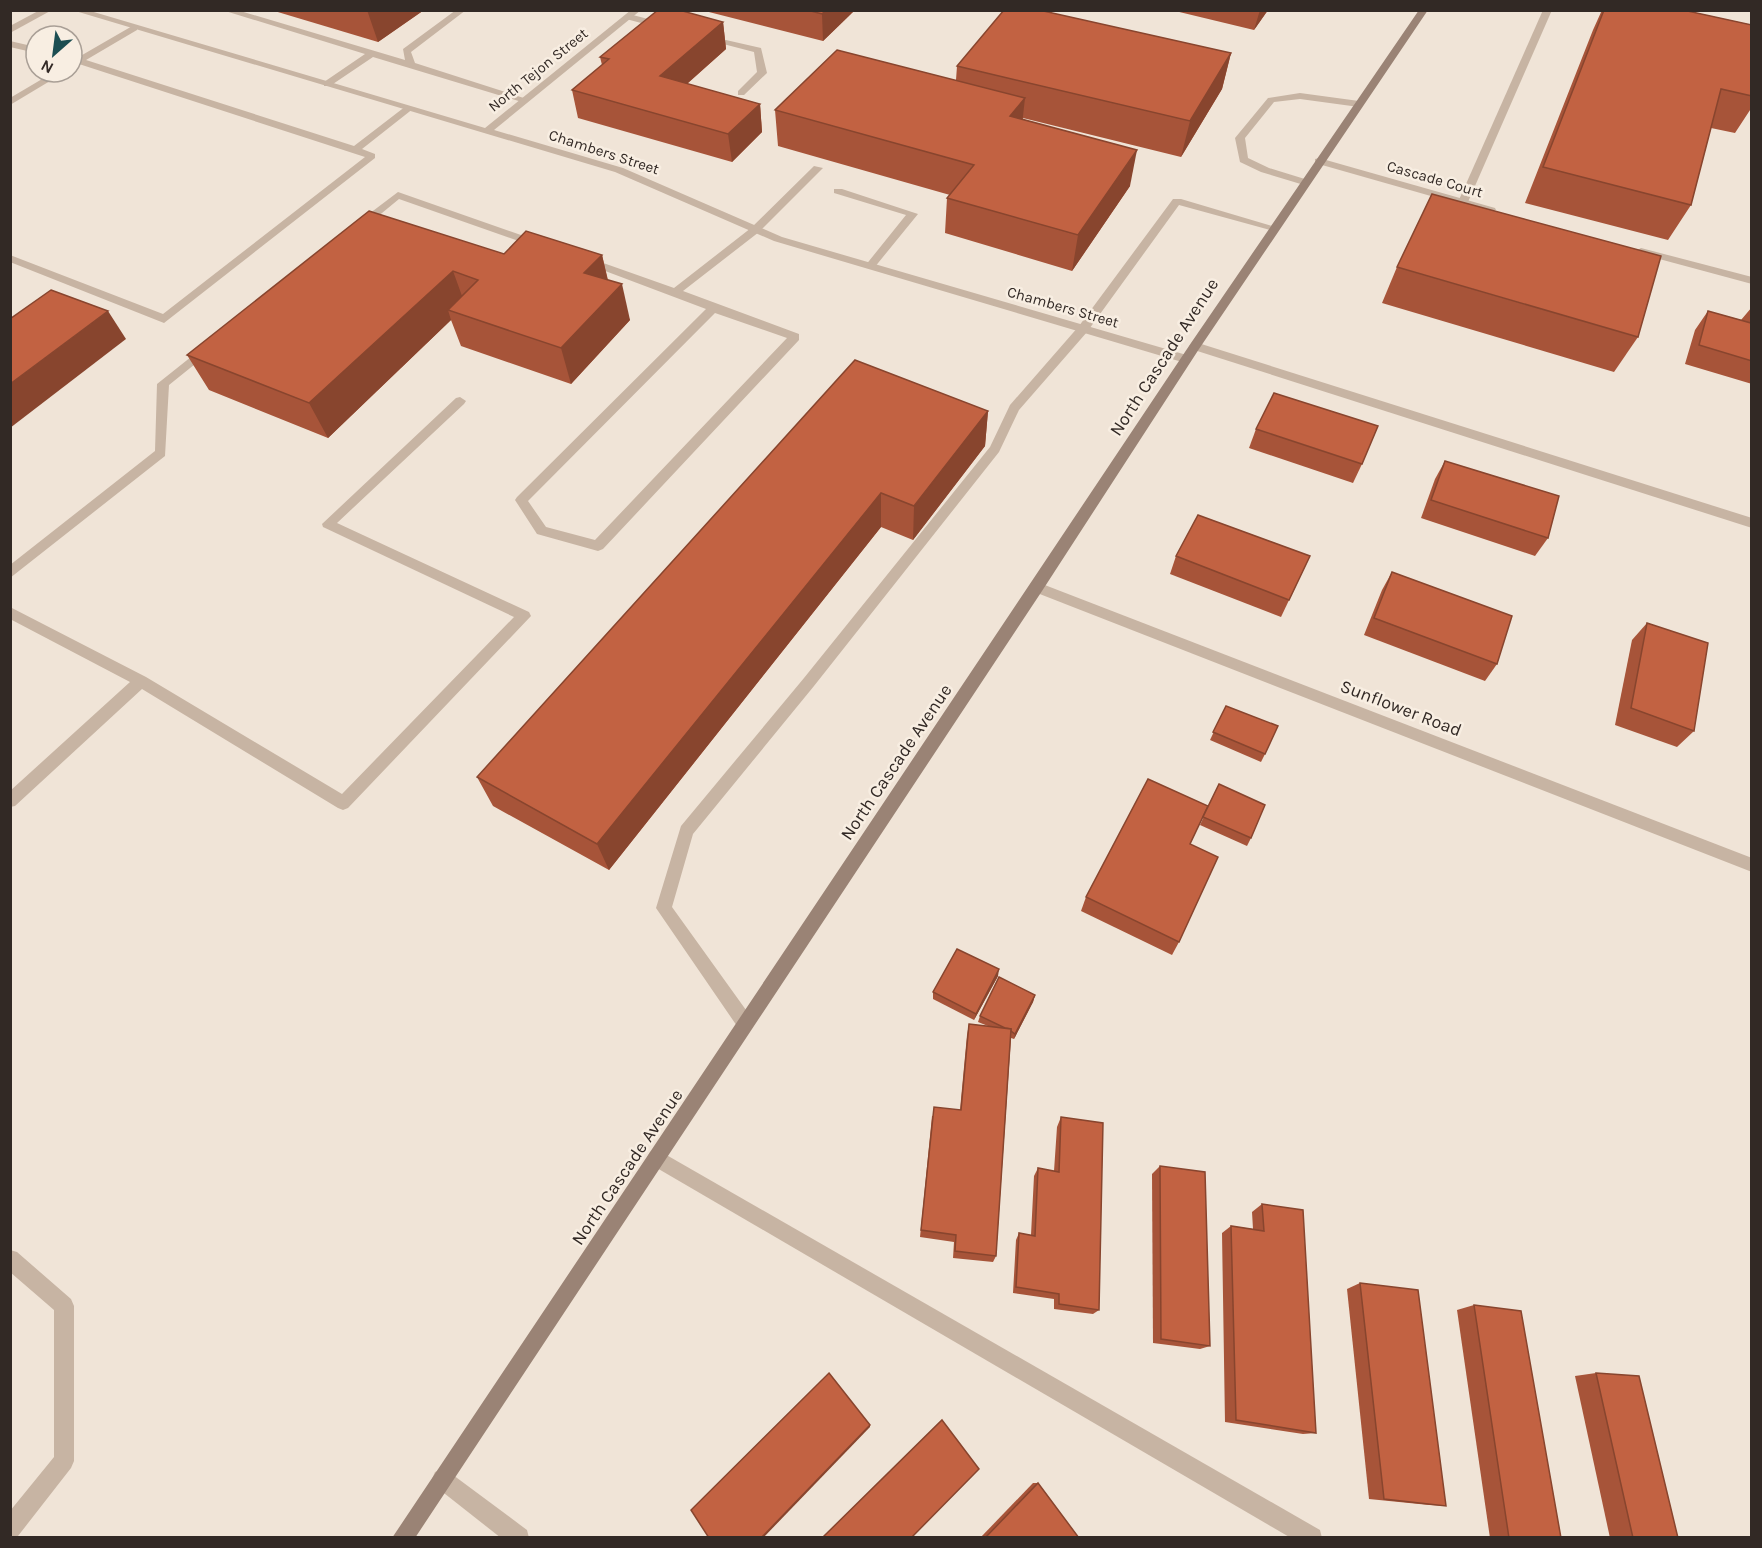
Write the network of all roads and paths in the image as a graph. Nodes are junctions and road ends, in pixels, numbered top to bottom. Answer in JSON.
{"nodes":[{"id":1,"x":48,"y":10,"type":"edge"},
{"id":2,"x":76,"y":10,"type":"edge"},
{"id":3,"x":226,"y":10,"type":"edge"},
{"id":4,"x":462,"y":10,"type":"edge"},
{"id":5,"x":1424,"y":10,"type":"edge"},
{"id":6,"x":1548,"y":10,"type":"edge"},
{"id":7,"x":633,"y":14,"type":"edge"},
{"id":8,"x":134,"y":28,"type":"junction"},
{"id":9,"x":672,"y":28,"type":"edge"},
{"id":10,"x":10,"y":30,"type":"edge"},
{"id":11,"x":693,"y":33,"type":"edge"},
{"id":12,"x":371,"y":54,"type":"junction"},
{"id":13,"x":84,"y":56,"type":"edge"},
{"id":14,"x":84,"y":64,"type":"edge"},
{"id":15,"x":411,"y":65,"type":"junction"},
{"id":16,"x":40,"y":84,"type":"edge"},
{"id":17,"x":327,"y":84,"type":"junction"},
{"id":18,"x":741,"y":93,"type":"dead end"},
{"id":19,"x":525,"y":100,"type":"junction"},
{"id":20,"x":10,"y":102,"type":"edge"},
{"id":21,"x":1359,"y":104,"type":"junction"},
{"id":22,"x":409,"y":108,"type":"junction"},
{"id":23,"x":487,"y":131,"type":"junction"},
{"id":24,"x":355,"y":150,"type":"junction"},
{"id":25,"x":1319,"y":161,"type":"junction"},
{"id":26,"x":818,"y":168,"type":"dead end"},
{"id":27,"x":1304,"y":182,"type":"junction"},
{"id":28,"x":838,"y":191,"type":"dead end"},
{"id":29,"x":1462,"y":202,"type":"junction"},
{"id":30,"x":1500,"y":213,"type":"edge"},
{"id":31,"x":1274,"y":228,"type":"junction"},
{"id":32,"x":755,"y":230,"type":"junction"},
{"id":33,"x":353,"y":231,"type":"edge"},
{"id":34,"x":1626,"y":247,"type":"edge"},
{"id":35,"x":553,"y":249,"type":"edge"},
{"id":36,"x":575,"y":257,"type":"edge"},
{"id":37,"x":10,"y":258,"type":"edge"},
{"id":38,"x":870,"y":266,"type":"junction"},
{"id":39,"x":1752,"y":281,"type":"edge"},
{"id":40,"x":675,"y":292,"type":"junction"},
{"id":41,"x":712,"y":308,"type":"junction"},
{"id":42,"x":1083,"y":329,"type":"junction"},
{"id":43,"x":217,"y":340,"type":"edge"},
{"id":44,"x":1195,"y":346,"type":"junction"},
{"id":45,"x":1186,"y":359,"type":"junction"},
{"id":46,"x":460,"y":401,"type":"dead end"},
{"id":47,"x":1752,"y":523,"type":"edge"},
{"id":48,"x":10,"y":573,"type":"edge"},
{"id":49,"x":1037,"y":587,"type":"junction"},
{"id":50,"x":10,"y":612,"type":"edge"},
{"id":51,"x":141,"y":681,"type":"junction"},
{"id":52,"x":10,"y":801,"type":"edge"},
{"id":53,"x":1752,"y":865,"type":"edge"},
{"id":54,"x":745,"y":1023,"type":"junction"},
{"id":55,"x":656,"y":1158,"type":"junction"},
{"id":56,"x":10,"y":1259,"type":"edge"},
{"id":57,"x":442,"y":1479,"type":"junction"},
{"id":58,"x":10,"y":1528,"type":"edge"},
{"id":59,"x":402,"y":1538,"type":"edge"},
{"id":60,"x":519,"y":1538,"type":"edge"},
{"id":61,"x":1312,"y":1538,"type":"edge"}],
"edges":[{"from":1,"to":10,"type":"street"},
{"from":2,"to":8,"type":"street","name":"Chambers Street"},
{"from":3,"to":12,"type":"street"},
{"from":4,"to":15,"type":"street"},
{"from":5,"to":21,"type":"street","name":"North Cascade Avenue"},
{"from":6,"to":29,"type":"street"},
{"from":7,"to":9,"type":"street"},
{"from":7,"to":19,"type":"street","name":"North Tejon Street"},
{"from":8,"to":13,"type":"street"},
{"from":8,"to":17,"type":"street","name":"Chambers Street"},
{"from":11,"to":18,"type":"street"},
{"from":12,"to":15,"type":"street"},
{"from":12,"to":17,"type":"street"},
{"from":14,"to":24,"type":"street"},
{"from":15,"to":19,"type":"street"},
{"from":16,"to":20,"type":"street"},
{"from":17,"to":22,"type":"street","name":"Chambers Street"},
{"from":19,"to":23,"type":"street","name":"North Tejon Street"},
{"from":21,"to":25,"type":"street","name":"North Cascade Avenue"},
{"from":21,"to":27,"type":"street"},
{"from":22,"to":23,"type":"street","name":"Chambers Street"},
{"from":22,"to":24,"type":"street"},
{"from":23,"to":32,"type":"street","name":"Chambers Street"},
{"from":24,"to":37,"type":"street"},
{"from":25,"to":27,"type":"street","name":"North Cascade Avenue"},
{"from":25,"to":29,"type":"street","name":"Cascade Court"},
{"from":26,"to":32,"type":"street"},
{"from":27,"to":31,"type":"street","name":"North Cascade Avenue"},
{"from":28,"to":38,"type":"street"},
{"from":29,"to":30,"type":"street","name":"Cascade Court"},
{"from":31,"to":42,"type":"street"},
{"from":31,"to":44,"type":"street","name":"North Cascade Avenue"},
{"from":32,"to":38,"type":"street","name":"Chambers Street"},
{"from":32,"to":40,"type":"street"},
{"from":33,"to":35,"type":"street"},
{"from":34,"to":39,"type":"street"},
{"from":36,"to":40,"type":"street"},
{"from":38,"to":42,"type":"street","name":"Chambers Street"},
{"from":40,"to":41,"type":"street"},
{"from":41,"to":41,"type":"street"},
{"from":42,"to":45,"type":"street","name":"Chambers Street"},
{"from":42,"to":54,"type":"street"},
{"from":43,"to":48,"type":"street"},
{"from":44,"to":45,"type":"street","name":"North Cascade Avenue"},
{"from":44,"to":47,"type":"street"},
{"from":45,"to":49,"type":"street","name":"North Cascade Avenue"},
{"from":46,"to":51,"type":"street"},
{"from":49,"to":53,"type":"street","name":"Sunflower Road"},
{"from":49,"to":54,"type":"street","name":"North Cascade Avenue"},
{"from":50,"to":51,"type":"street"},
{"from":51,"to":52,"type":"street"},
{"from":54,"to":55,"type":"street","name":"North Cascade Avenue"},
{"from":55,"to":57,"type":"street","name":"North Cascade Avenue"},
{"from":55,"to":61,"type":"street"},
{"from":56,"to":58,"type":"street"},
{"from":57,"to":59,"type":"street","name":"North Cascade Avenue"},
{"from":57,"to":60,"type":"street"}]}
